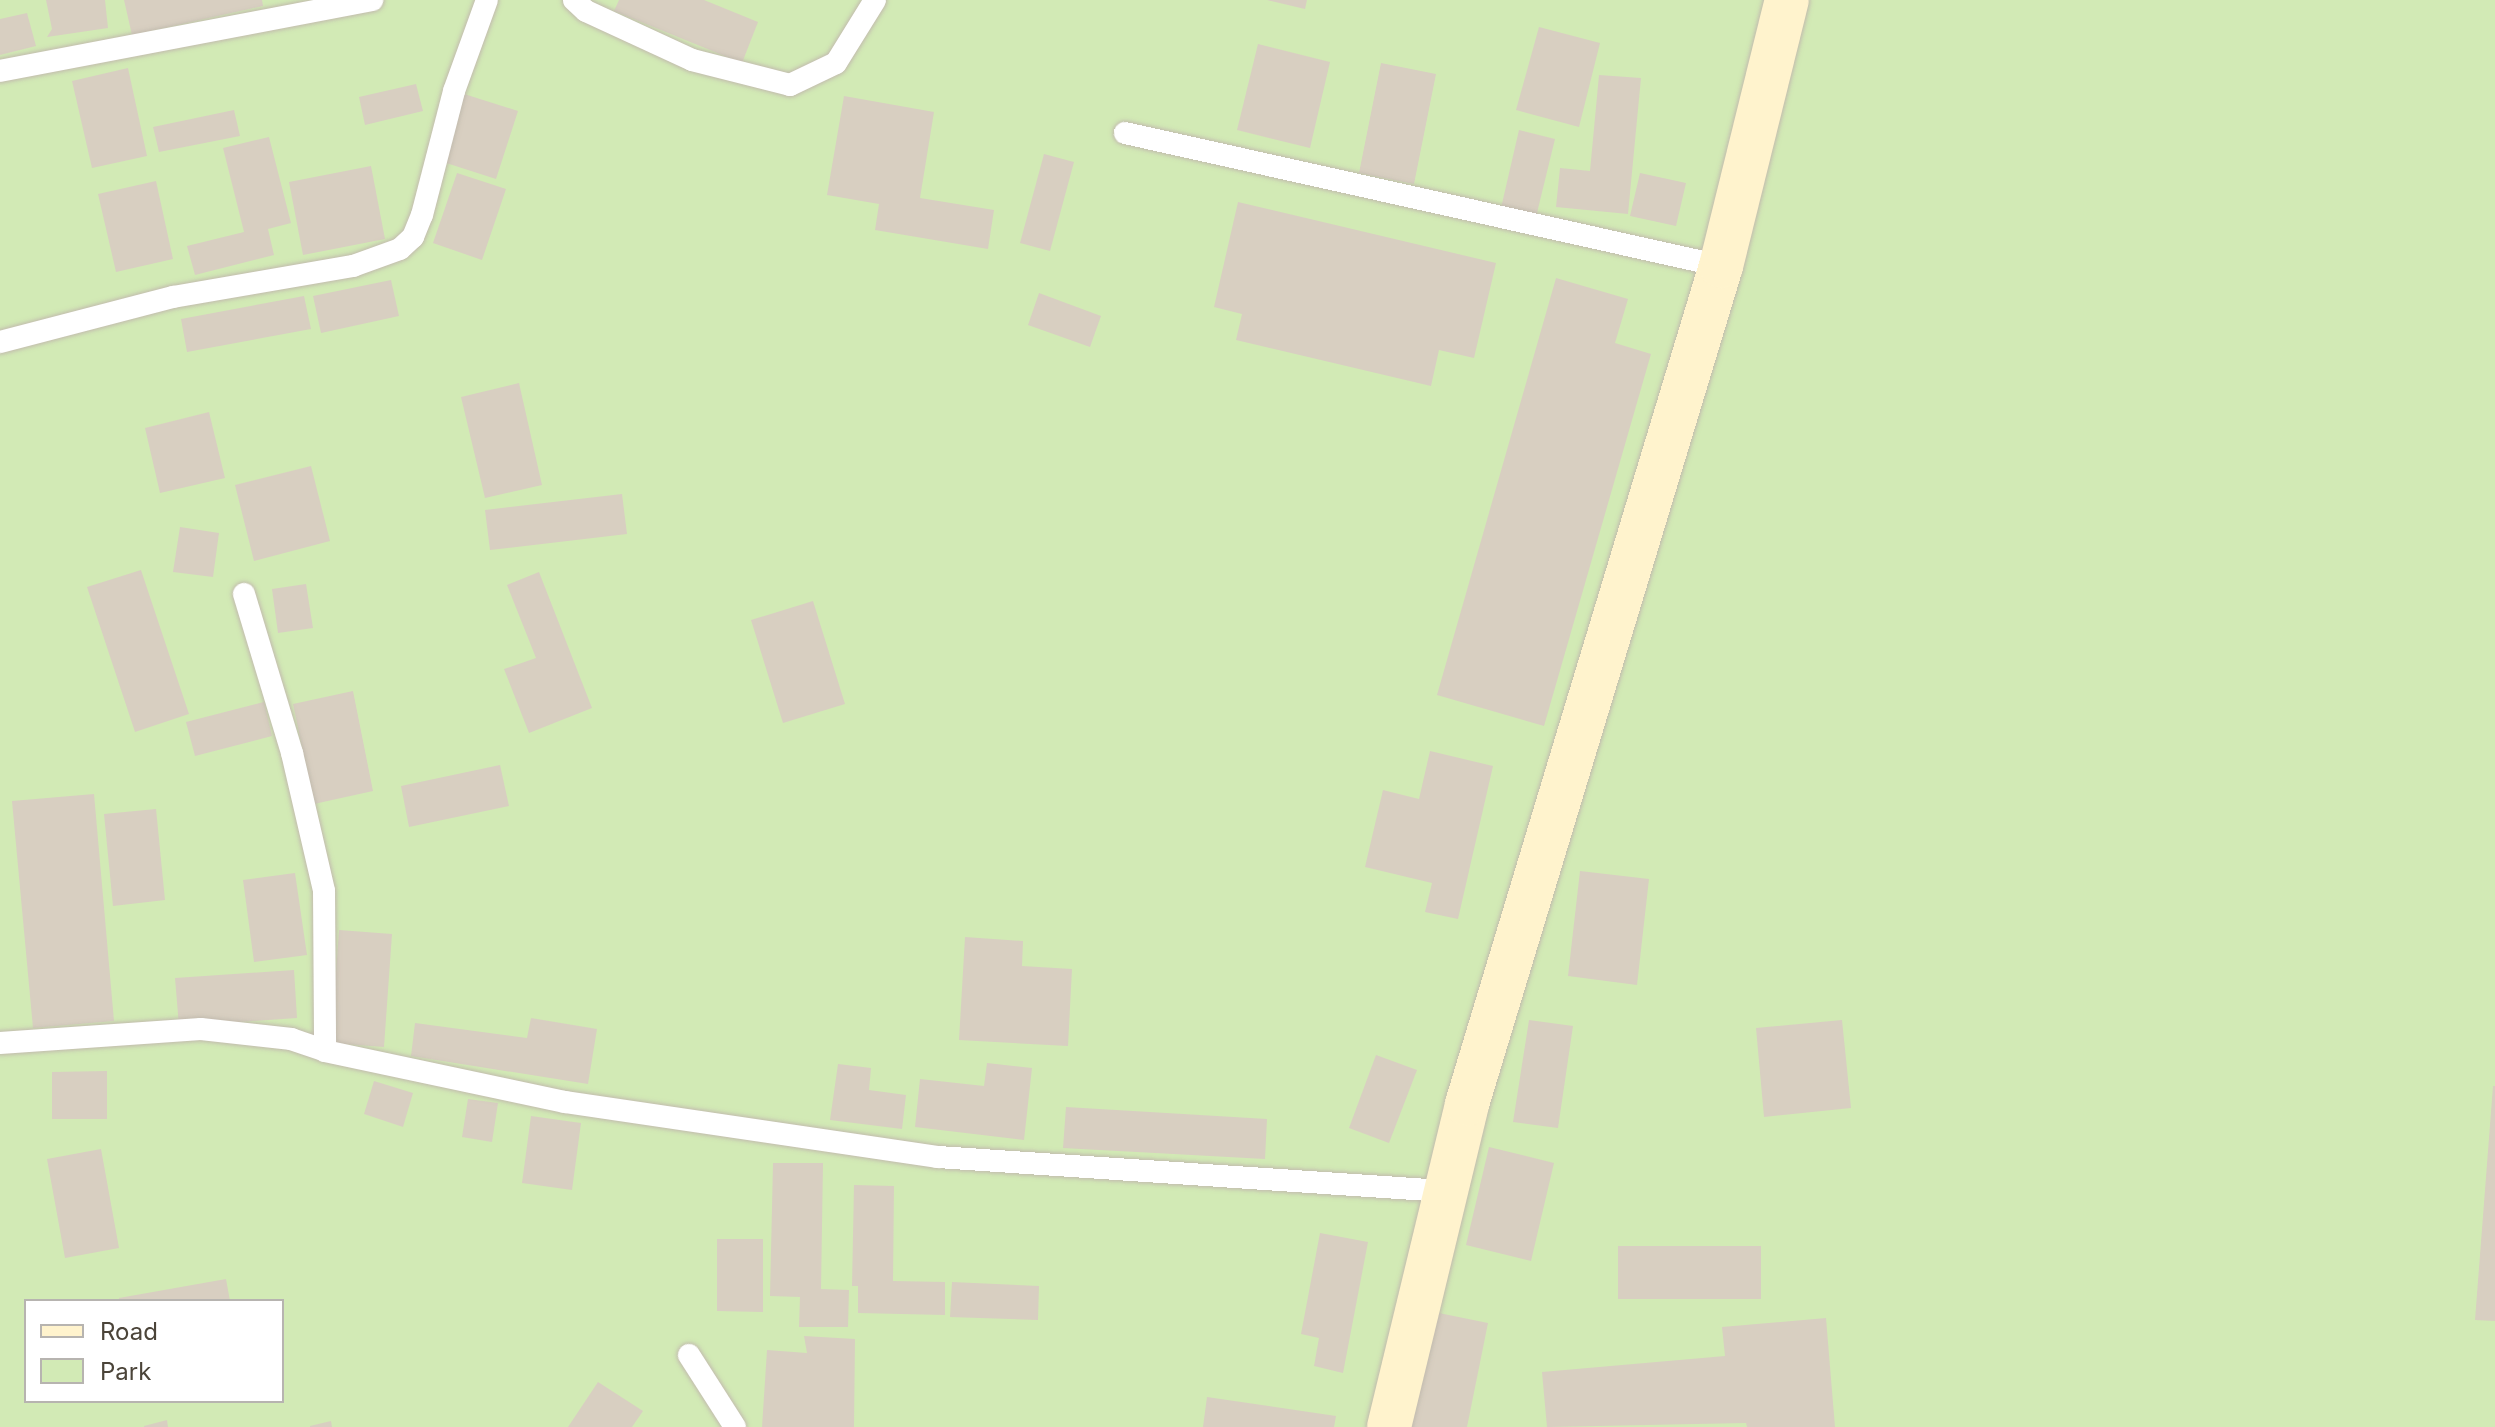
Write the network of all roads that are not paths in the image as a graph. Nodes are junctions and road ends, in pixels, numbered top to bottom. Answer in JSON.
{"nodes":[{"id":1,"x":372,"y":0,"type":"edge"},
{"id":2,"x":487,"y":0,"type":"edge"},
{"id":3,"x":574,"y":0,"type":"edge"},
{"id":4,"x":875,"y":0,"type":"edge"},
{"id":5,"x":1787,"y":0,"type":"edge"},
{"id":6,"x":0,"y":71,"type":"edge"},
{"id":7,"x":1125,"y":133,"type":"dead end"},
{"id":8,"x":1721,"y":266,"type":"junction"},
{"id":9,"x":0,"y":342,"type":"edge"},
{"id":10,"x":244,"y":594,"type":"dead end"},
{"id":11,"x":0,"y":1043,"type":"edge"},
{"id":12,"x":325,"y":1051,"type":"junction"},
{"id":13,"x":1443,"y":1191,"type":"junction"},
{"id":14,"x":689,"y":1355,"type":"dead end"},
{"id":15,"x":735,"y":1427,"type":"edge"},
{"id":16,"x":1389,"y":1427,"type":"edge"}],
"edges":[{"from":1,"to":6,"type":"lane"},
{"from":2,"to":9,"type":"lane"},
{"from":3,"to":4,"type":"lane"},
{"from":5,"to":8,"type":"street"},
{"from":7,"to":8,"type":"lane"},
{"from":8,"to":13,"type":"street"},
{"from":10,"to":12,"type":"lane"},
{"from":11,"to":12,"type":"lane"},
{"from":12,"to":13,"type":"lane"},
{"from":13,"to":16,"type":"street"},
{"from":14,"to":15,"type":"lane"}]}
